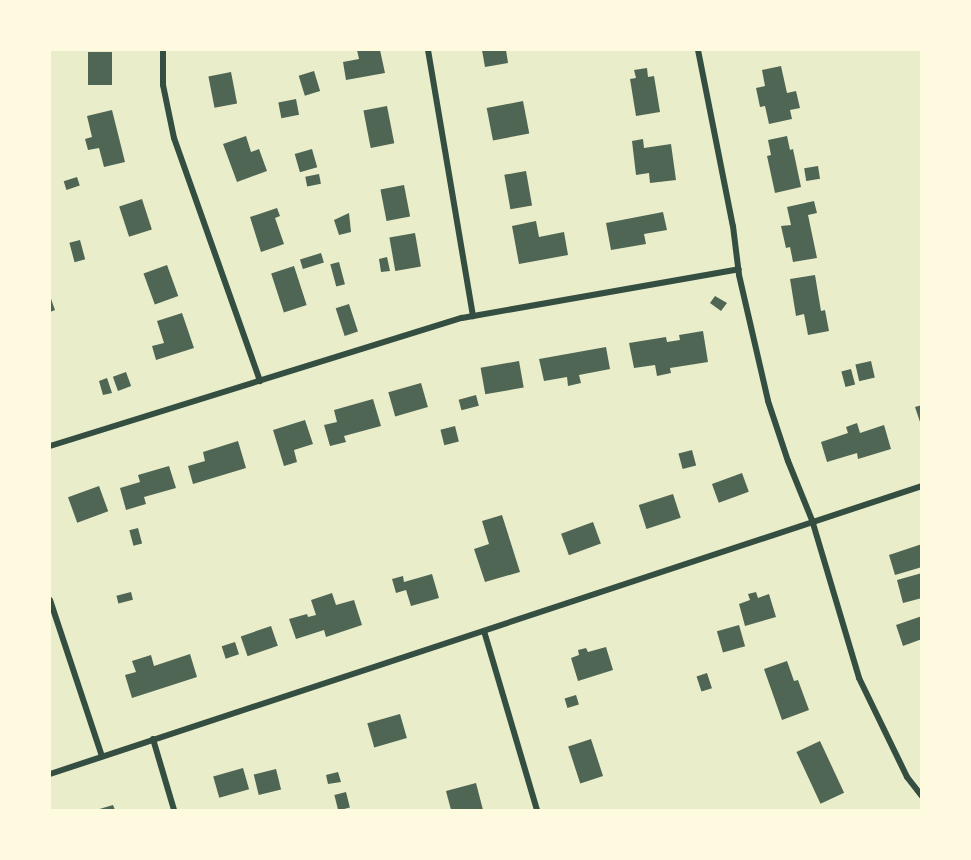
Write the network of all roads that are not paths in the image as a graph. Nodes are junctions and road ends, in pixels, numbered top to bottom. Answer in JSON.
{"nodes":[{"id":1,"x":163,"y":50,"type":"edge"},
{"id":2,"x":428,"y":50,"type":"edge"},
{"id":3,"x":698,"y":50,"type":"edge"},
{"id":4,"x":739,"y":269,"type":"junction"},
{"id":5,"x":473,"y":316,"type":"junction"},
{"id":6,"x":260,"y":381,"type":"junction"},
{"id":7,"x":50,"y":446,"type":"edge"},
{"id":8,"x":921,"y":486,"type":"edge"},
{"id":9,"x":812,"y":520,"type":"junction"},
{"id":10,"x":50,"y":600,"type":"edge"},
{"id":11,"x":484,"y":631,"type":"junction"},
{"id":12,"x":153,"y":740,"type":"junction"},
{"id":13,"x":102,"y":756,"type":"junction"},
{"id":14,"x":50,"y":774,"type":"edge"},
{"id":15,"x":921,"y":796,"type":"edge"},
{"id":16,"x":174,"y":810,"type":"edge"},
{"id":17,"x":537,"y":810,"type":"edge"}],
"edges":[{"from":1,"to":6,"type":"street"},
{"from":2,"to":5,"type":"street"},
{"from":3,"to":4,"type":"street"},
{"from":4,"to":5,"type":"street"},
{"from":4,"to":9,"type":"street"},
{"from":5,"to":6,"type":"street"},
{"from":6,"to":7,"type":"street"},
{"from":8,"to":9,"type":"street"},
{"from":9,"to":11,"type":"street"},
{"from":9,"to":15,"type":"street"},
{"from":10,"to":13,"type":"street"},
{"from":11,"to":12,"type":"street"},
{"from":11,"to":17,"type":"street"},
{"from":12,"to":13,"type":"street"},
{"from":12,"to":16,"type":"street"},
{"from":13,"to":14,"type":"street"}]}
